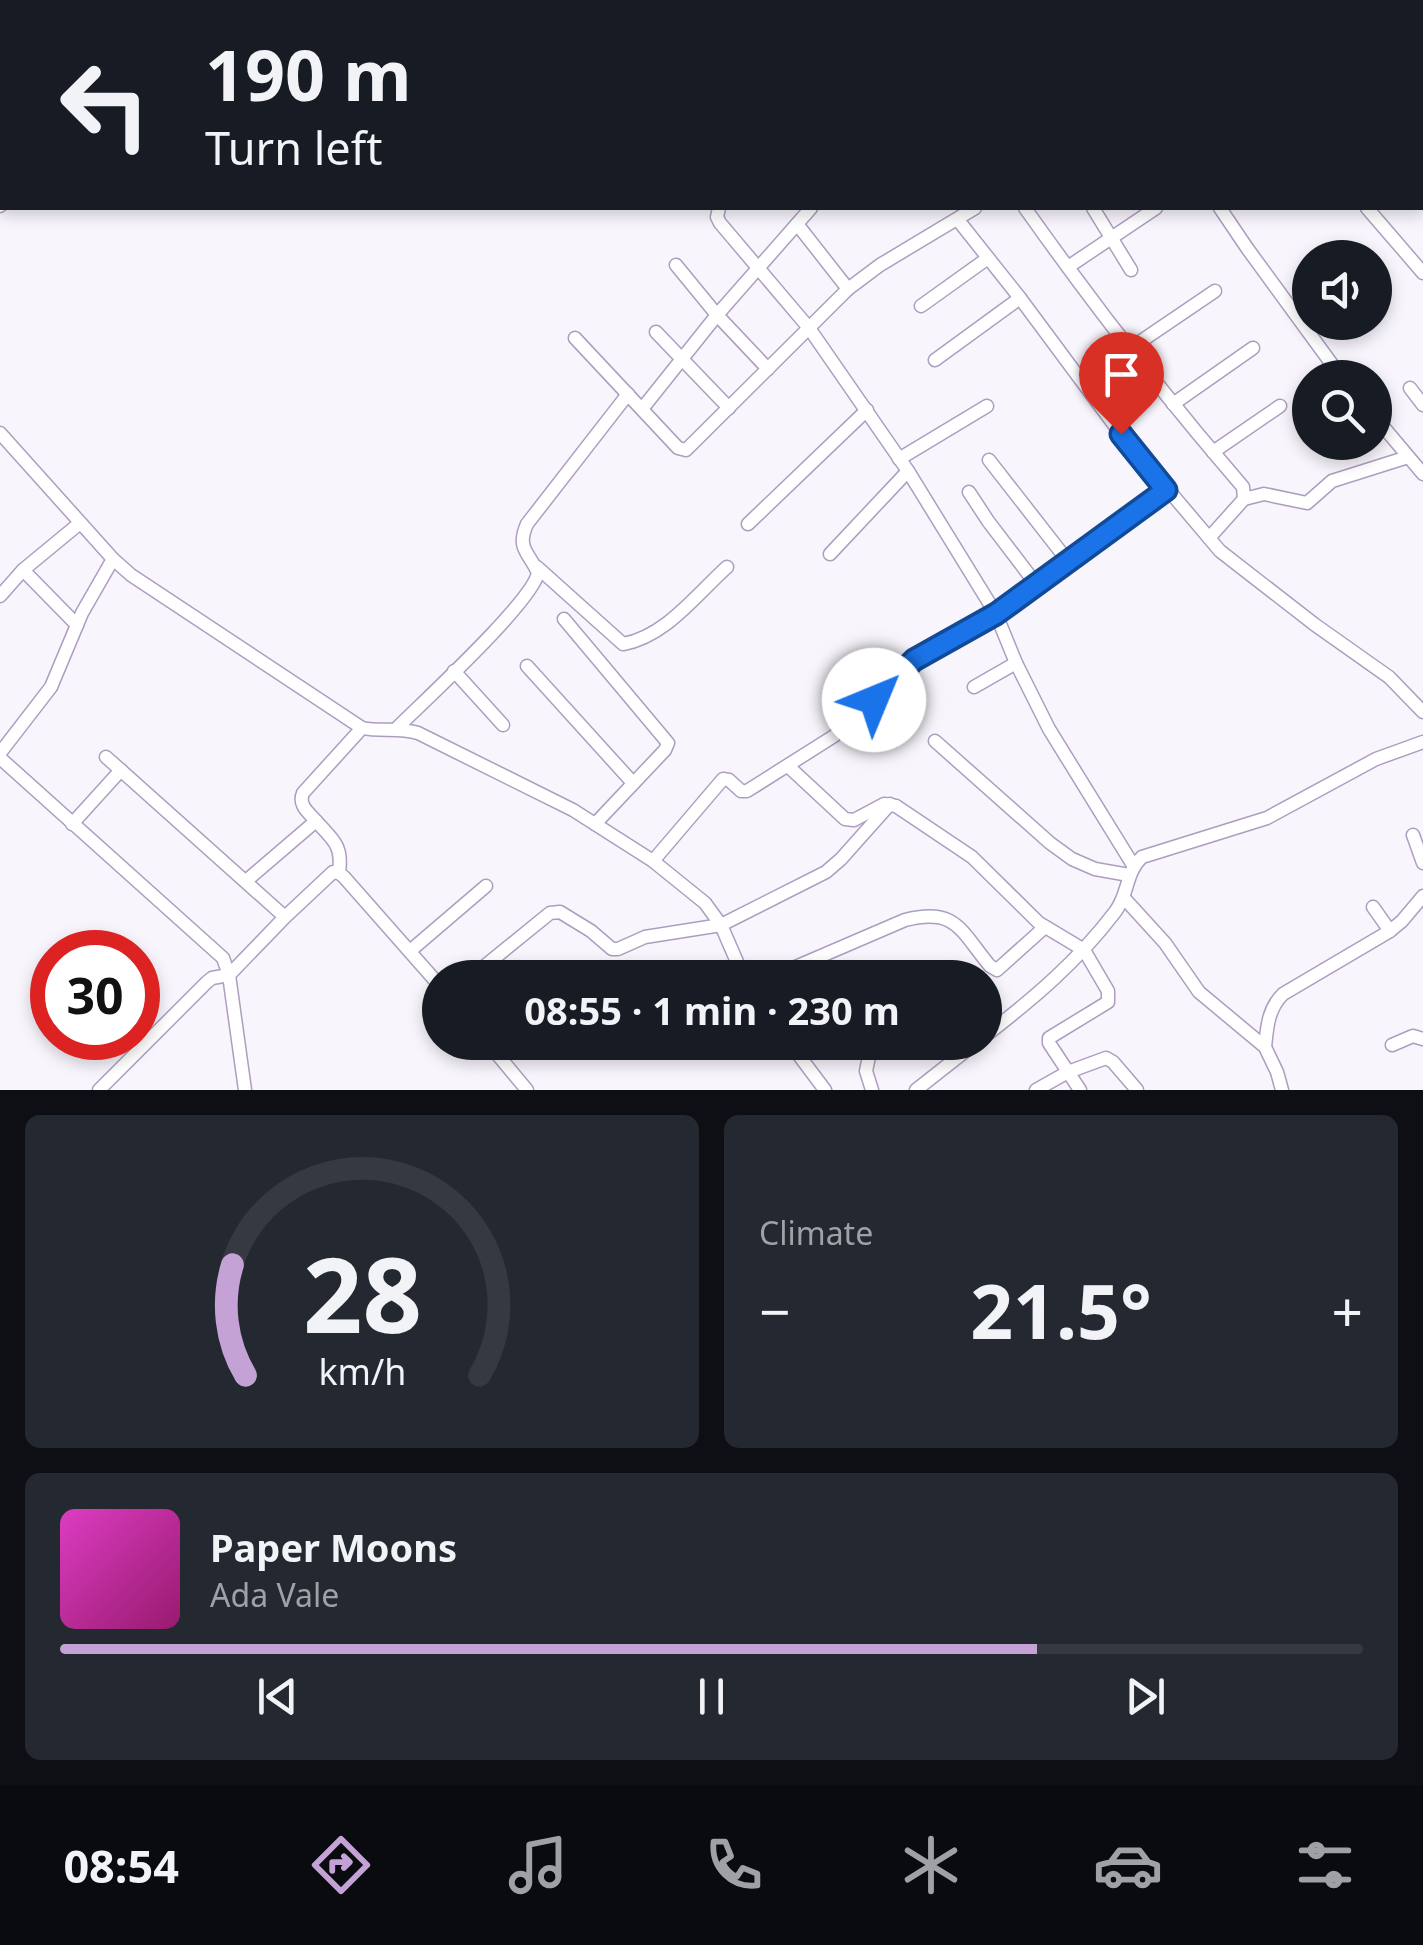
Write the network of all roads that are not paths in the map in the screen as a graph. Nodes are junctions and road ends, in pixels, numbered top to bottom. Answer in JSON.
{"nodes":[{"id":1,"x":719,"y":210,"type":"edge"},
{"id":2,"x":809,"y":210,"type":"edge"},
{"id":3,"x":972,"y":210,"type":"edge"},
{"id":4,"x":1027,"y":210,"type":"edge"},
{"id":5,"x":1095,"y":210,"type":"edge"},
{"id":6,"x":1153,"y":210,"type":"edge"},
{"id":7,"x":1221,"y":210,"type":"edge"},
{"id":8,"x":1368,"y":210,"type":"edge"},
{"id":9,"x":958,"y":220,"type":"junction"},
{"id":10,"x":797,"y":224,"type":"junction"},
{"id":11,"x":1112,"y":236,"type":"junction"},
{"id":12,"x":988,"y":258,"type":"junction"},
{"id":13,"x":676,"y":265,"type":"dead end"},
{"id":14,"x":757,"y":268,"type":"junction"},
{"id":15,"x":1068,"y":268,"type":"junction"},
{"id":16,"x":1131,"y":270,"type":"dead end"},
{"id":17,"x":1423,"y":274,"type":"edge"},
{"id":18,"x":848,"y":289,"type":"junction"},
{"id":19,"x":1215,"y":291,"type":"dead end"},
{"id":20,"x":1020,"y":298,"type":"junction"},
{"id":21,"x":921,"y":306,"type":"dead end"},
{"id":22,"x":718,"y":315,"type":"junction"},
{"id":23,"x":809,"y":328,"type":"junction"},
{"id":24,"x":656,"y":332,"type":"dead end"},
{"id":25,"x":575,"y":338,"type":"dead end"},
{"id":26,"x":1131,"y":348,"type":"junction"},
{"id":27,"x":1253,"y":348,"type":"dead end"},
{"id":28,"x":683,"y":358,"type":"junction"},
{"id":29,"x":935,"y":360,"type":"dead end"},
{"id":30,"x":1329,"y":360,"type":"edge"},
{"id":31,"x":768,"y":369,"type":"junction"},
{"id":32,"x":1410,"y":388,"type":"dead end"},
{"id":33,"x":628,"y":394,"type":"junction"},
{"id":34,"x":1173,"y":404,"type":"junction"},
{"id":35,"x":1423,"y":405,"type":"edge"},
{"id":36,"x":987,"y":406,"type":"dead end"},
{"id":37,"x":1280,"y":406,"type":"dead end"},
{"id":38,"x":728,"y":408,"type":"junction"},
{"id":39,"x":642,"y":409,"type":"junction"},
{"id":40,"x":867,"y":410,"type":"junction"},
{"id":41,"x":0,"y":434,"type":"edge"},
{"id":42,"x":1392,"y":438,"type":"edge"},
{"id":43,"x":1213,"y":452,"type":"junction"},
{"id":44,"x":1408,"y":457,"type":"junction"},
{"id":45,"x":899,"y":458,"type":"junction"},
{"id":46,"x":989,"y":460,"type":"dead end"},
{"id":47,"x":908,"y":472,"type":"junction"},
{"id":48,"x":1423,"y":474,"type":"edge"},
{"id":49,"x":1166,"y":490,"type":"junction"},
{"id":50,"x":969,"y":492,"type":"dead end"},
{"id":51,"x":1244,"y":499,"type":"junction"},
{"id":52,"x":80,"y":522,"type":"junction"},
{"id":53,"x":748,"y":524,"type":"dead end"},
{"id":54,"x":1209,"y":538,"type":"junction"},
{"id":55,"x":830,"y":554,"type":"dead end"},
{"id":56,"x":113,"y":559,"type":"junction"},
{"id":57,"x":1067,"y":560,"type":"junction"},
{"id":58,"x":535,"y":566,"type":"junction"},
{"id":59,"x":727,"y":566,"type":"dead end"},
{"id":60,"x":23,"y":570,"type":"junction"},
{"id":61,"x":1036,"y":584,"type":"junction"},
{"id":62,"x":0,"y":596,"type":"edge"},
{"id":63,"x":996,"y":614,"type":"junction"},
{"id":64,"x":564,"y":619,"type":"dead end"},
{"id":65,"x":77,"y":625,"type":"junction"},
{"id":66,"x":1016,"y":663,"type":"junction"},
{"id":67,"x":527,"y":666,"type":"dead end"},
{"id":68,"x":454,"y":671,"type":"junction"},
{"id":69,"x":974,"y":687,"type":"dead end"},
{"id":70,"x":1423,"y":712,"type":"edge"},
{"id":71,"x":503,"y":725,"type":"dead end"},
{"id":72,"x":362,"y":728,"type":"junction"},
{"id":73,"x":397,"y":728,"type":"junction"},
{"id":74,"x":935,"y":741,"type":"dead end"},
{"id":75,"x":1423,"y":742,"type":"edge"},
{"id":76,"x":0,"y":756,"type":"edge"},
{"id":77,"x":106,"y":756,"type":"dead end"},
{"id":78,"x":788,"y":766,"type":"junction"},
{"id":79,"x":121,"y":770,"type":"junction"},
{"id":80,"x":634,"y":783,"type":"junction"},
{"id":81,"x":890,"y":804,"type":"junction"},
{"id":82,"x":316,"y":821,"type":"junction"},
{"id":83,"x":72,"y":824,"type":"junction"},
{"id":84,"x":595,"y":824,"type":"junction"},
{"id":85,"x":1413,"y":835,"type":"dead end"},
{"id":86,"x":653,"y":861,"type":"junction"},
{"id":87,"x":1423,"y":863,"type":"edge"},
{"id":88,"x":1131,"y":870,"type":"junction"},
{"id":89,"x":340,"y":873,"type":"junction"},
{"id":90,"x":246,"y":881,"type":"junction"},
{"id":91,"x":486,"y":886,"type":"dead end"},
{"id":92,"x":1423,"y":896,"type":"edge"},
{"id":93,"x":1124,"y":898,"type":"junction"},
{"id":94,"x":1374,"y":907,"type":"dead end"},
{"id":95,"x":284,"y":918,"type":"junction"},
{"id":96,"x":721,"y":924,"type":"junction"},
{"id":97,"x":1046,"y":928,"type":"junction"},
{"id":98,"x":1390,"y":931,"type":"junction"},
{"id":99,"x":1084,"y":950,"type":"junction"},
{"id":100,"x":410,"y":951,"type":"junction"},
{"id":101,"x":492,"y":960,"type":"edge"},
{"id":102,"x":736,"y":960,"type":"edge"},
{"id":103,"x":812,"y":960,"type":"edge"},
{"id":104,"x":985,"y":960,"type":"edge"},
{"id":105,"x":422,"y":965,"type":"edge"},
{"id":106,"x":1002,"y":966,"type":"edge"},
{"id":107,"x":229,"y":975,"type":"junction"},
{"id":108,"x":1002,"y":1023,"type":"edge"},
{"id":109,"x":1423,"y":1038,"type":"edge"},
{"id":110,"x":1392,"y":1045,"type":"dead end"},
{"id":111,"x":1265,"y":1047,"type":"junction"},
{"id":112,"x":502,"y":1060,"type":"edge"},
{"id":113,"x":802,"y":1060,"type":"edge"},
{"id":114,"x":868,"y":1060,"type":"edge"},
{"id":115,"x":954,"y":1060,"type":"edge"},
{"id":116,"x":1068,"y":1072,"type":"junction"},
{"id":117,"x":99,"y":1090,"type":"edge"},
{"id":118,"x":246,"y":1090,"type":"edge"},
{"id":119,"x":526,"y":1090,"type":"edge"},
{"id":120,"x":825,"y":1090,"type":"edge"},
{"id":121,"x":872,"y":1090,"type":"edge"},
{"id":122,"x":916,"y":1090,"type":"edge"},
{"id":123,"x":1036,"y":1090,"type":"edge"},
{"id":124,"x":1080,"y":1090,"type":"edge"},
{"id":125,"x":1137,"y":1090,"type":"edge"},
{"id":126,"x":1282,"y":1090,"type":"edge"}],
"edges":[{"from":1,"to":14,"type":"street"},
{"from":2,"to":10,"type":"street"},
{"from":3,"to":9,"type":"street"},
{"from":4,"to":15,"type":"street"},
{"from":5,"to":11,"type":"street"},
{"from":6,"to":11,"type":"street"},
{"from":7,"to":30,"type":"street"},
{"from":8,"to":17,"type":"street"},
{"from":9,"to":12,"type":"street"},
{"from":9,"to":18,"type":"street"},
{"from":10,"to":14,"type":"street"},
{"from":10,"to":18,"type":"street"},
{"from":11,"to":15,"type":"street"},
{"from":11,"to":16,"type":"street"},
{"from":12,"to":20,"type":"street"},
{"from":12,"to":21,"type":"street"},
{"from":13,"to":22,"type":"street"},
{"from":14,"to":22,"type":"street"},
{"from":14,"to":23,"type":"street"},
{"from":15,"to":26,"type":"street"},
{"from":18,"to":23,"type":"street"},
{"from":19,"to":26,"type":"street"},
{"from":20,"to":29,"type":"street"},
{"from":20,"to":49,"type":"street"},
{"from":22,"to":28,"type":"street"},
{"from":22,"to":31,"type":"street"},
{"from":23,"to":31,"type":"street"},
{"from":23,"to":40,"type":"street"},
{"from":24,"to":28,"type":"street"},
{"from":25,"to":33,"type":"street"},
{"from":26,"to":34,"type":"street"},
{"from":27,"to":34,"type":"street"},
{"from":28,"to":38,"type":"street"},
{"from":28,"to":39,"type":"street"},
{"from":31,"to":38,"type":"street"},
{"from":32,"to":35,"type":"street"},
{"from":33,"to":39,"type":"street"},
{"from":33,"to":58,"type":"street"},
{"from":34,"to":43,"type":"street"},
{"from":36,"to":45,"type":"street"},
{"from":37,"to":43,"type":"street"},
{"from":38,"to":39,"type":"street"},
{"from":40,"to":45,"type":"street"},
{"from":40,"to":53,"type":"street"},
{"from":41,"to":52,"type":"street"},
{"from":42,"to":44,"type":"street"},
{"from":43,"to":51,"type":"street"},
{"from":44,"to":48,"type":"street"},
{"from":44,"to":51,"type":"street"},
{"from":45,"to":47,"type":"street"},
{"from":46,"to":57,"type":"street"},
{"from":47,"to":55,"type":"street"},
{"from":47,"to":63,"type":"street"},
{"from":49,"to":54,"type":"street"},
{"from":49,"to":57,"type":"street"},
{"from":50,"to":61,"type":"street"},
{"from":51,"to":54,"type":"street"},
{"from":52,"to":56,"type":"street"},
{"from":52,"to":60,"type":"street"},
{"from":54,"to":70,"type":"street"},
{"from":56,"to":65,"type":"street"},
{"from":56,"to":72,"type":"street"},
{"from":57,"to":61,"type":"street"},
{"from":58,"to":59,"type":"street"},
{"from":58,"to":68,"type":"street"},
{"from":60,"to":62,"type":"street"},
{"from":60,"to":65,"type":"street"},
{"from":61,"to":63,"type":"street"},
{"from":63,"to":66,"type":"street"},
{"from":63,"to":78,"type":"street"},
{"from":64,"to":80,"type":"street"},
{"from":65,"to":76,"type":"street"},
{"from":66,"to":69,"type":"street"},
{"from":66,"to":88,"type":"street"},
{"from":67,"to":80,"type":"street"},
{"from":68,"to":71,"type":"street"},
{"from":68,"to":73,"type":"street"},
{"from":72,"to":73,"type":"street"},
{"from":72,"to":82,"type":"street"},
{"from":73,"to":84,"type":"street"},
{"from":74,"to":88,"type":"street"},
{"from":75,"to":88,"type":"street"},
{"from":76,"to":83,"type":"street"},
{"from":77,"to":79,"type":"street"},
{"from":78,"to":81,"type":"street"},
{"from":78,"to":86,"type":"street"},
{"from":79,"to":83,"type":"street"},
{"from":79,"to":90,"type":"street"},
{"from":80,"to":84,"type":"street"},
{"from":81,"to":96,"type":"street"},
{"from":81,"to":97,"type":"street"},
{"from":82,"to":89,"type":"street"},
{"from":82,"to":90,"type":"street"},
{"from":83,"to":107,"type":"street"},
{"from":84,"to":86,"type":"street"},
{"from":85,"to":87,"type":"street"},
{"from":86,"to":96,"type":"street"},
{"from":88,"to":93,"type":"street"},
{"from":89,"to":95,"type":"street"},
{"from":89,"to":100,"type":"street"},
{"from":90,"to":95,"type":"street"},
{"from":91,"to":100,"type":"street"},
{"from":92,"to":98,"type":"street"},
{"from":93,"to":99,"type":"street"},
{"from":93,"to":111,"type":"street"},
{"from":94,"to":98,"type":"street"},
{"from":95,"to":107,"type":"street"},
{"from":96,"to":101,"type":"street"},
{"from":96,"to":102,"type":"street"},
{"from":97,"to":99,"type":"street"},
{"from":97,"to":106,"type":"street"},
{"from":98,"to":111,"type":"street"},
{"from":99,"to":108,"type":"street"},
{"from":99,"to":116,"type":"street"},
{"from":100,"to":105,"type":"street"},
{"from":103,"to":104,"type":"street"},
{"from":107,"to":117,"type":"street"},
{"from":107,"to":118,"type":"street"},
{"from":109,"to":110,"type":"street"},
{"from":111,"to":126,"type":"street"},
{"from":112,"to":119,"type":"street"},
{"from":113,"to":120,"type":"street"},
{"from":114,"to":121,"type":"street"},
{"from":115,"to":122,"type":"street"},
{"from":116,"to":123,"type":"street"},
{"from":116,"to":124,"type":"street"},
{"from":116,"to":125,"type":"street"}]}
